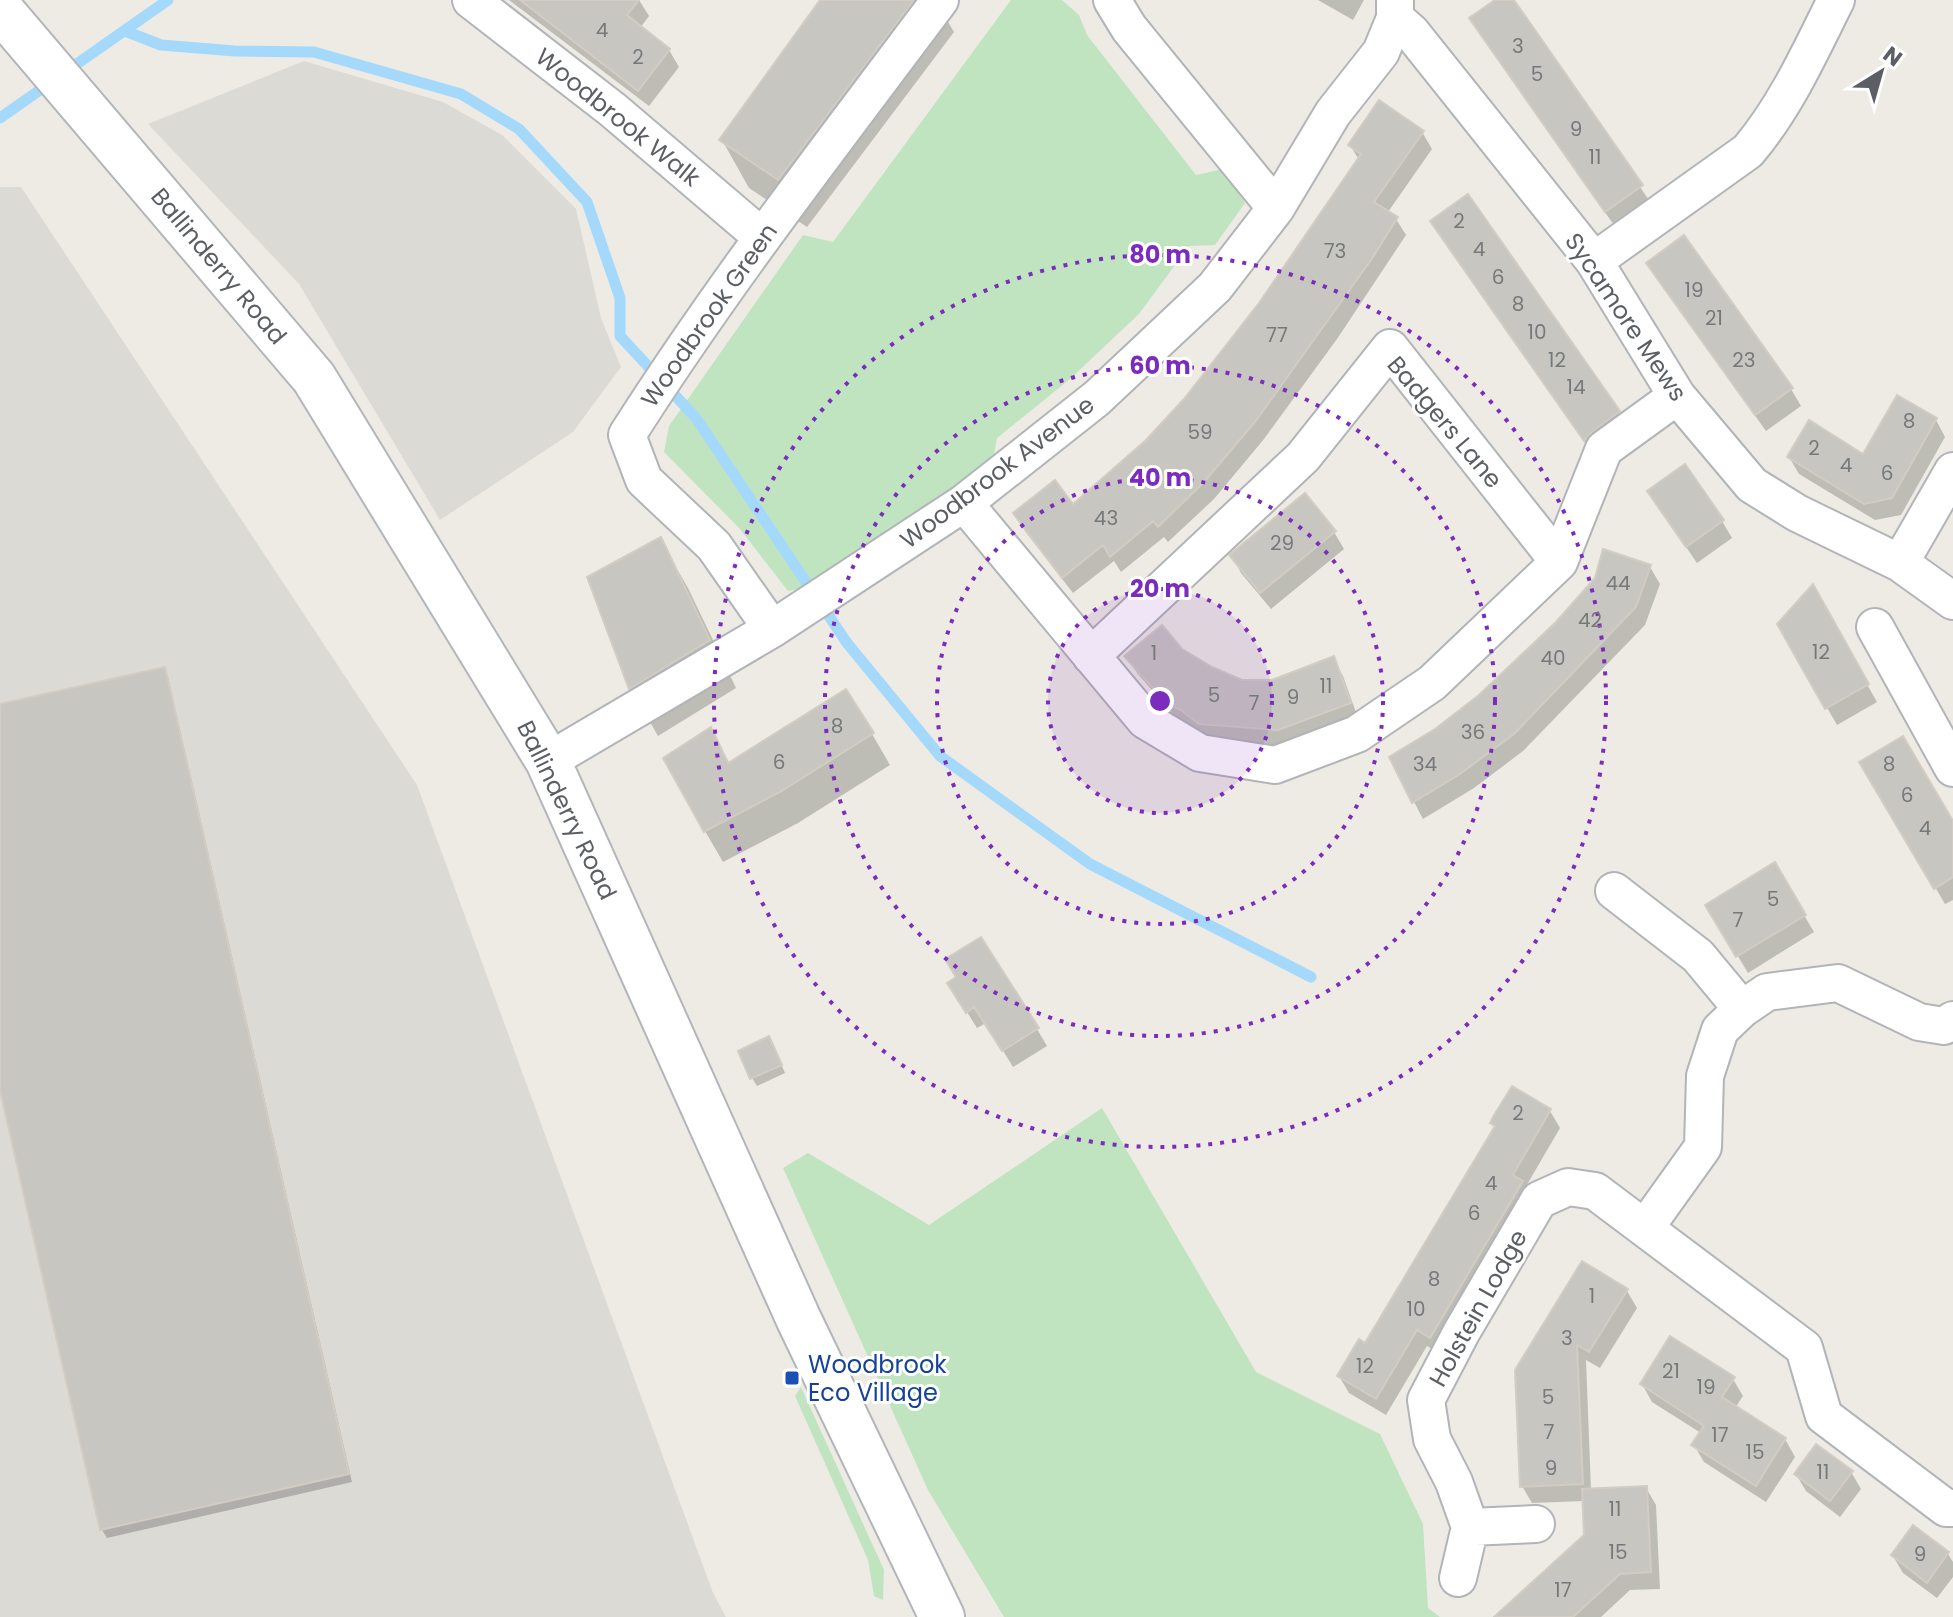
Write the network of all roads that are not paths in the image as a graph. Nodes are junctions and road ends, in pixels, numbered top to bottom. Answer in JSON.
{"nodes":[{"id":1,"x":471,"y":0,"type":"edge"},
{"id":2,"x":940,"y":0,"type":"edge"},
{"id":3,"x":1112,"y":0,"type":"edge"},
{"id":4,"x":1836,"y":0,"type":"edge"},
{"id":5,"x":0,"y":9,"type":"edge"},
{"id":6,"x":1395,"y":9,"type":"edge"},
{"id":7,"x":1276,"y":208,"type":"junction"},
{"id":8,"x":762,"y":237,"type":"junction"},
{"id":9,"x":1594,"y":261,"type":"junction"},
{"id":10,"x":1677,"y":396,"type":"junction"},
{"id":11,"x":1953,"y":471,"type":"edge"},
{"id":12,"x":964,"y":503,"type":"junction"},
{"id":13,"x":1559,"y":562,"type":"junction"},
{"id":14,"x":1900,"y":563,"type":"junction"},
{"id":15,"x":1953,"y":601,"type":"edge"},
{"id":16,"x":785,"y":621,"type":"junction"},
{"id":17,"x":1875,"y":627,"type":"dead end"},
{"id":18,"x":1091,"y":656,"type":"junction"},
{"id":19,"x":548,"y":761,"type":"junction"},
{"id":20,"x":1953,"y":768,"type":"edge"},
{"id":21,"x":1614,"y":891,"type":"dead end"},
{"id":22,"x":1742,"y":1009,"type":"junction"},
{"id":23,"x":1953,"y":1020,"type":"edge"},
{"id":24,"x":1645,"y":1228,"type":"junction"},
{"id":25,"x":1953,"y":1508,"type":"edge"},
{"id":26,"x":1536,"y":1524,"type":"dead end"},
{"id":27,"x":1470,"y":1527,"type":"junction"},
{"id":28,"x":1458,"y":1578,"type":"dead end"},
{"id":29,"x":942,"y":1617,"type":"edge"}],
"edges":[{"from":1,"to":8,"type":"street","name":"Woodbrook Walk"},
{"from":2,"to":8,"type":"street","name":"Woodbrook Green"},
{"from":3,"to":7,"type":"street"},
{"from":4,"to":9,"type":"street"},
{"from":5,"to":19,"type":"main road","name":"Ballinderry Road"},
{"from":6,"to":7,"type":"street","name":"Woodbrook Avenue"},
{"from":6,"to":9,"type":"street","name":"Sycamore Mews"},
{"from":7,"to":12,"type":"street","name":"Woodbrook Avenue"},
{"from":8,"to":16,"type":"street","name":"Woodbrook Green"},
{"from":9,"to":10,"type":"street","name":"Sycamore Mews"},
{"from":10,"to":13,"type":"street"},
{"from":10,"to":14,"type":"street","name":"Sycamore Mews"},
{"from":11,"to":14,"type":"street"},
{"from":12,"to":16,"type":"street","name":"Woodbrook Avenue"},
{"from":12,"to":18,"type":"street"},
{"from":13,"to":18,"type":"street"},
{"from":13,"to":18,"type":"street","name":"Badgers Lane"},
{"from":14,"to":15,"type":"street","name":"Sycamore Mews"},
{"from":16,"to":19,"type":"street","name":"Woodbrook Avenue"},
{"from":17,"to":20,"type":"street"},
{"from":19,"to":29,"type":"main road","name":"Ballinderry Road"},
{"from":21,"to":22,"type":"street"},
{"from":22,"to":23,"type":"street"},
{"from":22,"to":24,"type":"street"},
{"from":24,"to":25,"type":"street","name":"Holstein Lodge"},
{"from":24,"to":27,"type":"street","name":"Holstein Lodge"},
{"from":26,"to":27,"type":"street"},
{"from":27,"to":28,"type":"street"}]}
